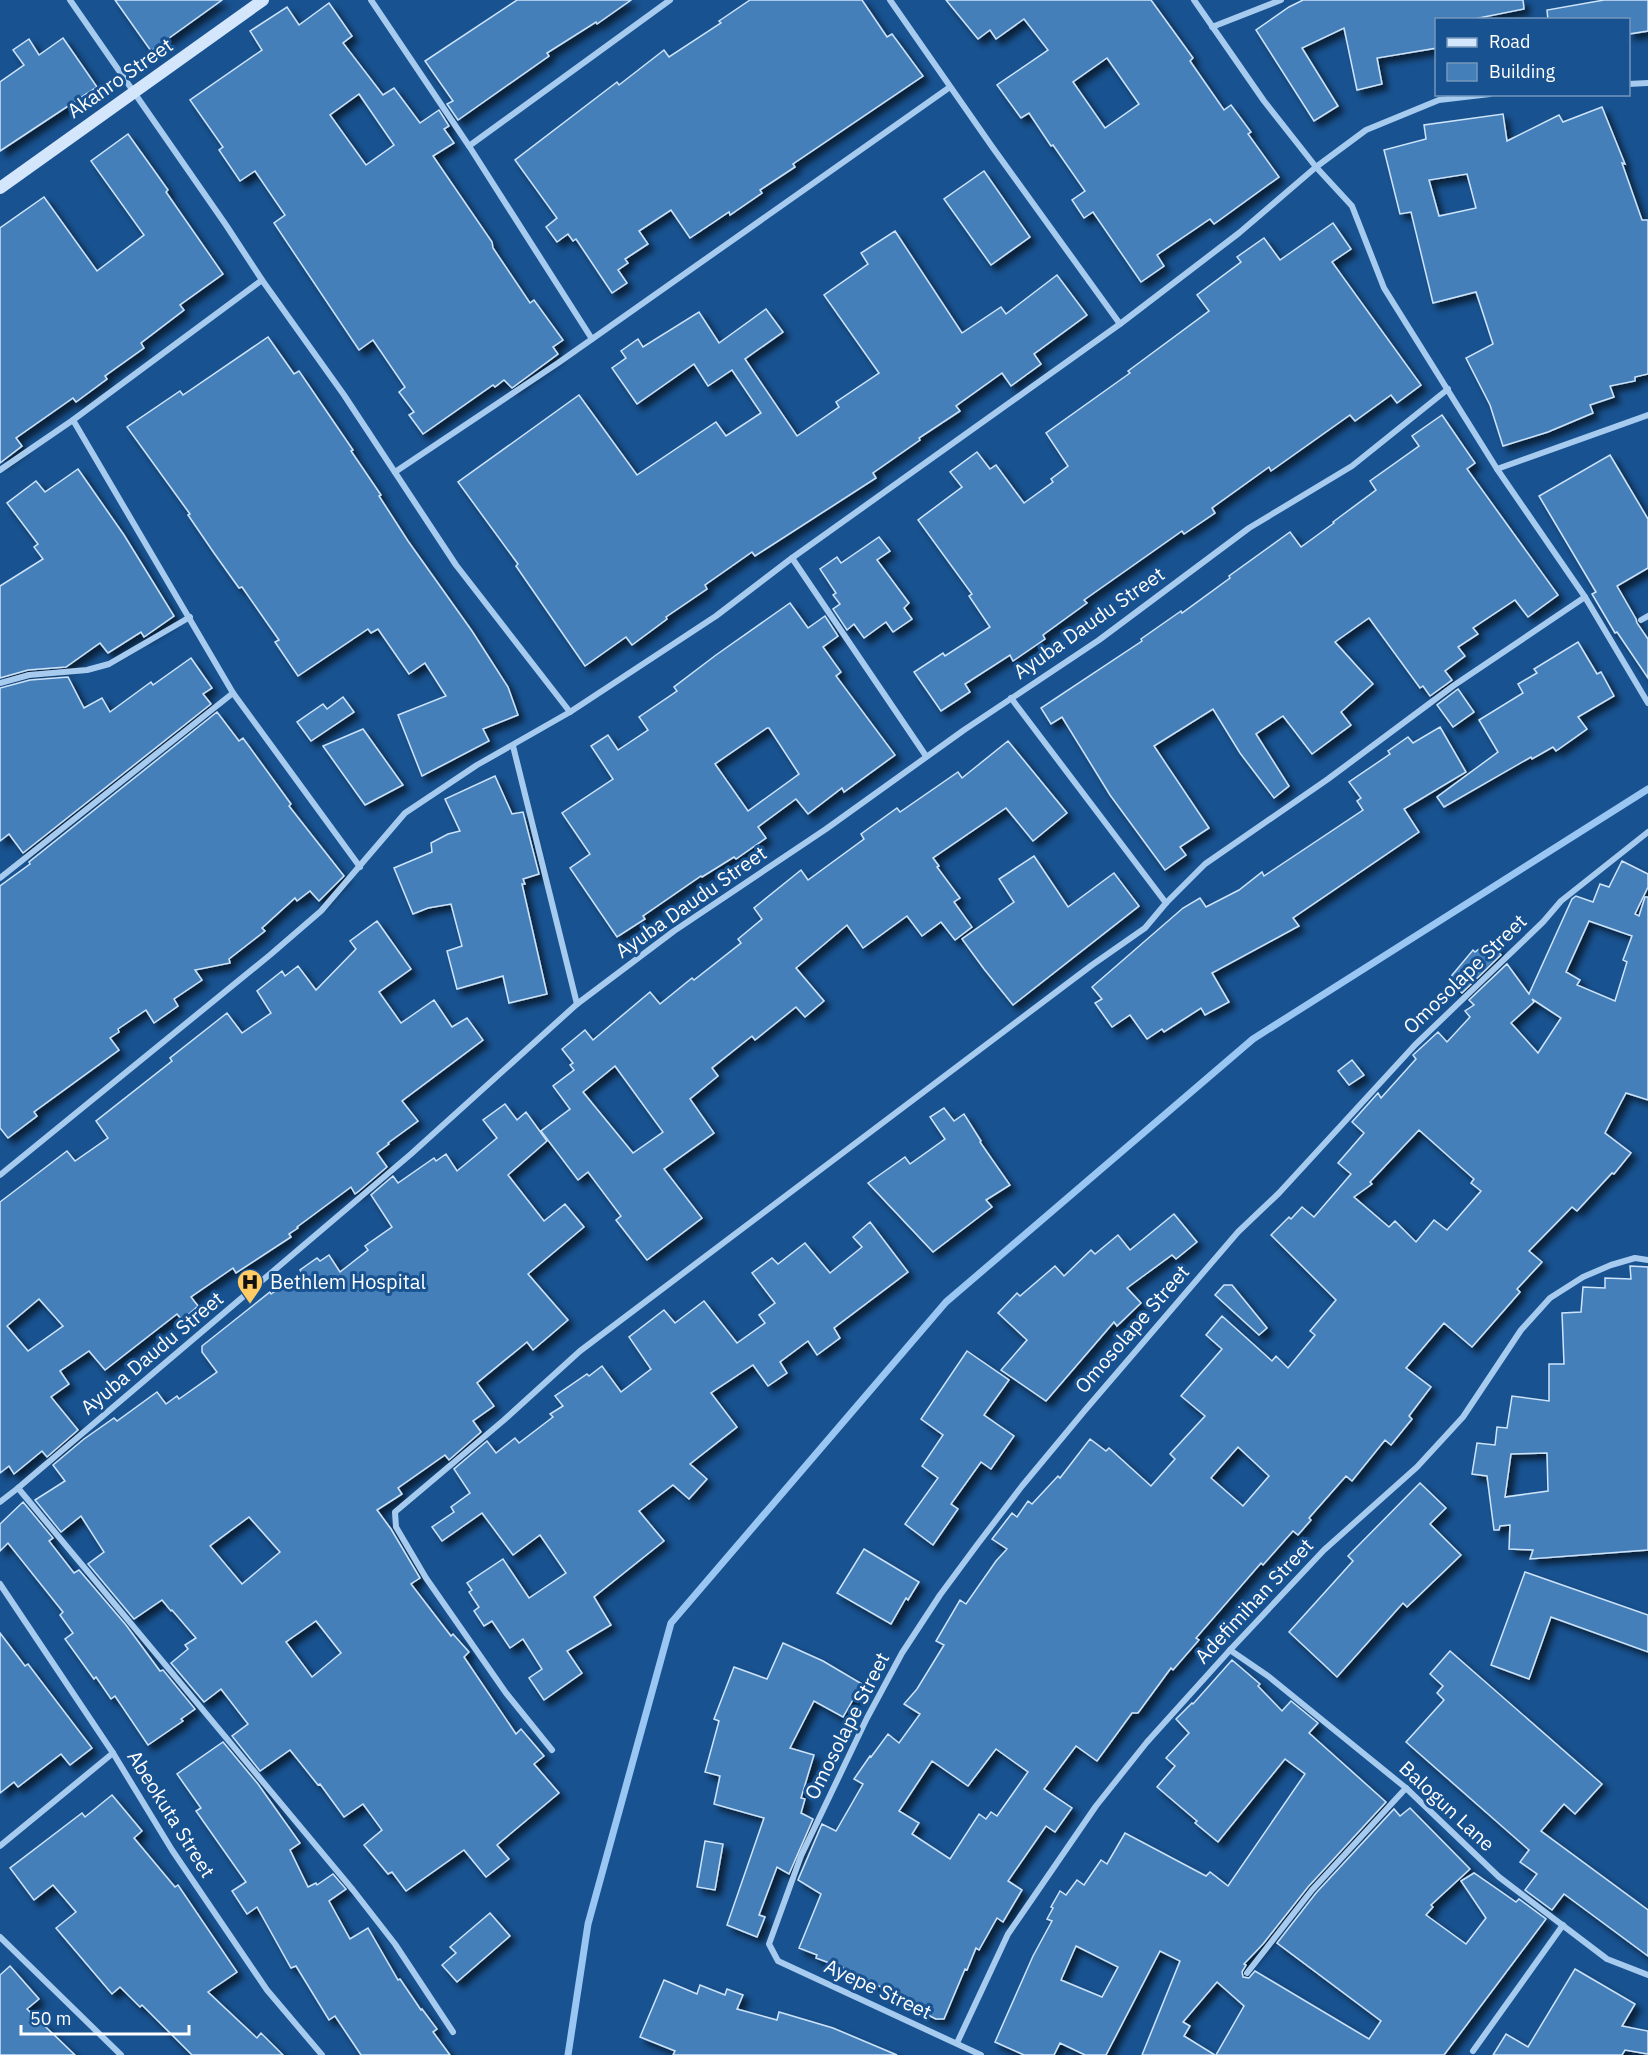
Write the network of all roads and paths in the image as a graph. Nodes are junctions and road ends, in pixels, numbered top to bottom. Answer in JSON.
{"nodes":[{"id":1,"x":70,"y":0,"type":"edge"},
{"id":2,"x":264,"y":0,"type":"edge"},
{"id":3,"x":371,"y":0,"type":"edge"},
{"id":4,"x":670,"y":0,"type":"edge"},
{"id":5,"x":890,"y":0,"type":"edge"},
{"id":6,"x":1194,"y":0,"type":"edge"},
{"id":7,"x":1281,"y":0,"type":"edge"},
{"id":8,"x":1212,"y":27,"type":"junction"},
{"id":9,"x":1648,"y":83,"type":"edge"},
{"id":10,"x":1630,"y":84,"type":"edge"},
{"id":11,"x":950,"y":87,"type":"junction"},
{"id":12,"x":134,"y":92,"type":"junction"},
{"id":13,"x":1473,"y":96,"type":"edge"},
{"id":14,"x":469,"y":146,"type":"junction"},
{"id":15,"x":1316,"y":167,"type":"junction"},
{"id":16,"x":0,"y":188,"type":"edge"},
{"id":17,"x":262,"y":280,"type":"junction"},
{"id":18,"x":1120,"y":324,"type":"junction"},
{"id":19,"x":592,"y":339,"type":"junction"},
{"id":20,"x":1448,"y":389,"type":"junction"},
{"id":21,"x":1648,"y":415,"type":"edge"},
{"id":22,"x":74,"y":420,"type":"junction"},
{"id":23,"x":1497,"y":469,"type":"junction"},
{"id":24,"x":0,"y":470,"type":"edge"},
{"id":25,"x":395,"y":472,"type":"junction"},
{"id":26,"x":792,"y":558,"type":"junction"},
{"id":27,"x":1585,"y":597,"type":"junction"},
{"id":28,"x":1648,"y":616,"type":"edge"},
{"id":29,"x":190,"y":617,"type":"junction"},
{"id":30,"x":1641,"y":620,"type":"dead end"},
{"id":31,"x":0,"y":683,"type":"edge"},
{"id":32,"x":233,"y":693,"type":"junction"},
{"id":33,"x":1011,"y":698,"type":"junction"},
{"id":34,"x":1648,"y":703,"type":"edge"},
{"id":35,"x":570,"y":711,"type":"junction"},
{"id":36,"x":513,"y":746,"type":"junction"},
{"id":37,"x":926,"y":756,"type":"junction"},
{"id":38,"x":1648,"y":832,"type":"edge"},
{"id":39,"x":360,"y":867,"type":"junction"},
{"id":40,"x":0,"y":878,"type":"edge"},
{"id":41,"x":1166,"y":903,"type":"junction"},
{"id":42,"x":577,"y":1004,"type":"junction"},
{"id":43,"x":0,"y":1174,"type":"edge"},
{"id":44,"x":1648,"y":1260,"type":"edge"},
{"id":45,"x":18,"y":1488,"type":"junction"},
{"id":46,"x":0,"y":1502,"type":"edge"},
{"id":47,"x":0,"y":1584,"type":"edge"},
{"id":48,"x":1230,"y":1650,"type":"junction"},
{"id":49,"x":552,"y":1750,"type":"dead end"},
{"id":50,"x":113,"y":1753,"type":"junction"},
{"id":51,"x":1406,"y":1788,"type":"junction"},
{"id":52,"x":0,"y":1846,"type":"edge"},
{"id":53,"x":1563,"y":1925,"type":"junction"},
{"id":54,"x":0,"y":1937,"type":"edge"},
{"id":55,"x":769,"y":1944,"type":"joint"},
{"id":56,"x":1247,"y":1973,"type":"dead end"},
{"id":57,"x":1648,"y":1975,"type":"edge"},
{"id":58,"x":453,"y":2032,"type":"dead end"},
{"id":59,"x":957,"y":2043,"type":"junction"},
{"id":60,"x":1473,"y":2051,"type":"dead end"},
{"id":61,"x":121,"y":2055,"type":"edge"},
{"id":62,"x":322,"y":2055,"type":"edge"},
{"id":63,"x":981,"y":2055,"type":"edge"}],
"edges":[{"from":1,"to":12,"type":"street"},
{"from":2,"to":12,"type":"street","name":"Akanro Street"},
{"from":3,"to":14,"type":"street"},
{"from":4,"to":14,"type":"street"},
{"from":5,"to":11,"type":"street"},
{"from":6,"to":8,"type":"street"},
{"from":7,"to":8,"type":"street"},
{"from":8,"to":15,"type":"street"},
{"from":9,"to":10,"type":"street"},
{"from":11,"to":18,"type":"street"},
{"from":11,"to":19,"type":"street"},
{"from":12,"to":16,"type":"street","name":"Akanro Street"},
{"from":12,"to":17,"type":"street"},
{"from":13,"to":15,"type":"street"},
{"from":14,"to":19,"type":"street"},
{"from":15,"to":18,"type":"street"},
{"from":15,"to":20,"type":"street"},
{"from":17,"to":22,"type":"street"},
{"from":17,"to":25,"type":"street"},
{"from":18,"to":26,"type":"street"},
{"from":19,"to":25,"type":"street"},
{"from":20,"to":23,"type":"street"},
{"from":20,"to":33,"type":"street","name":"Ayuba Daudu Street"},
{"from":21,"to":23,"type":"street"},
{"from":22,"to":24,"type":"street"},
{"from":22,"to":29,"type":"street"},
{"from":23,"to":27,"type":"street"},
{"from":25,"to":35,"type":"street"},
{"from":26,"to":35,"type":"street"},
{"from":26,"to":37,"type":"street"},
{"from":27,"to":34,"type":"street"},
{"from":27,"to":41,"type":"street"},
{"from":28,"to":30,"type":"street"},
{"from":29,"to":31,"type":"street"},
{"from":29,"to":32,"type":"street"},
{"from":32,"to":39,"type":"street"},
{"from":32,"to":40,"type":"street"},
{"from":33,"to":37,"type":"street","name":"Ayuba Daudu Street"},
{"from":33,"to":41,"type":"street"},
{"from":35,"to":36,"type":"street"},
{"from":36,"to":39,"type":"street"},
{"from":36,"to":42,"type":"street"},
{"from":37,"to":42,"type":"street","name":"Ayuba Daudu Street"},
{"from":38,"to":55,"type":"street","name":"Omosolape Street"},
{"from":39,"to":43,"type":"street"},
{"from":41,"to":49,"type":"street"},
{"from":42,"to":45,"type":"street","name":"Ayuba Daudu Street"},
{"from":44,"to":48,"type":"street","name":"Adefimihan Street"},
{"from":45,"to":46,"type":"street","name":"Ayuba Daudu Street"},
{"from":45,"to":58,"type":"street"},
{"from":47,"to":50,"type":"street","name":"Abeokuta Street"},
{"from":48,"to":51,"type":"street","name":"Balogun Lane"},
{"from":48,"to":59,"type":"street","name":"Adefimihan Street"},
{"from":50,"to":52,"type":"street"},
{"from":50,"to":62,"type":"street","name":"Abeokuta Street"},
{"from":51,"to":53,"type":"street","name":"Balogun Lane"},
{"from":51,"to":56,"type":"street"},
{"from":53,"to":57,"type":"street","name":"Balogun Lane"},
{"from":53,"to":60,"type":"street"},
{"from":54,"to":61,"type":"street"},
{"from":55,"to":59,"type":"street","name":"Ayepe Street"},
{"from":59,"to":63,"type":"street","name":"Ayepe Street"}]}
